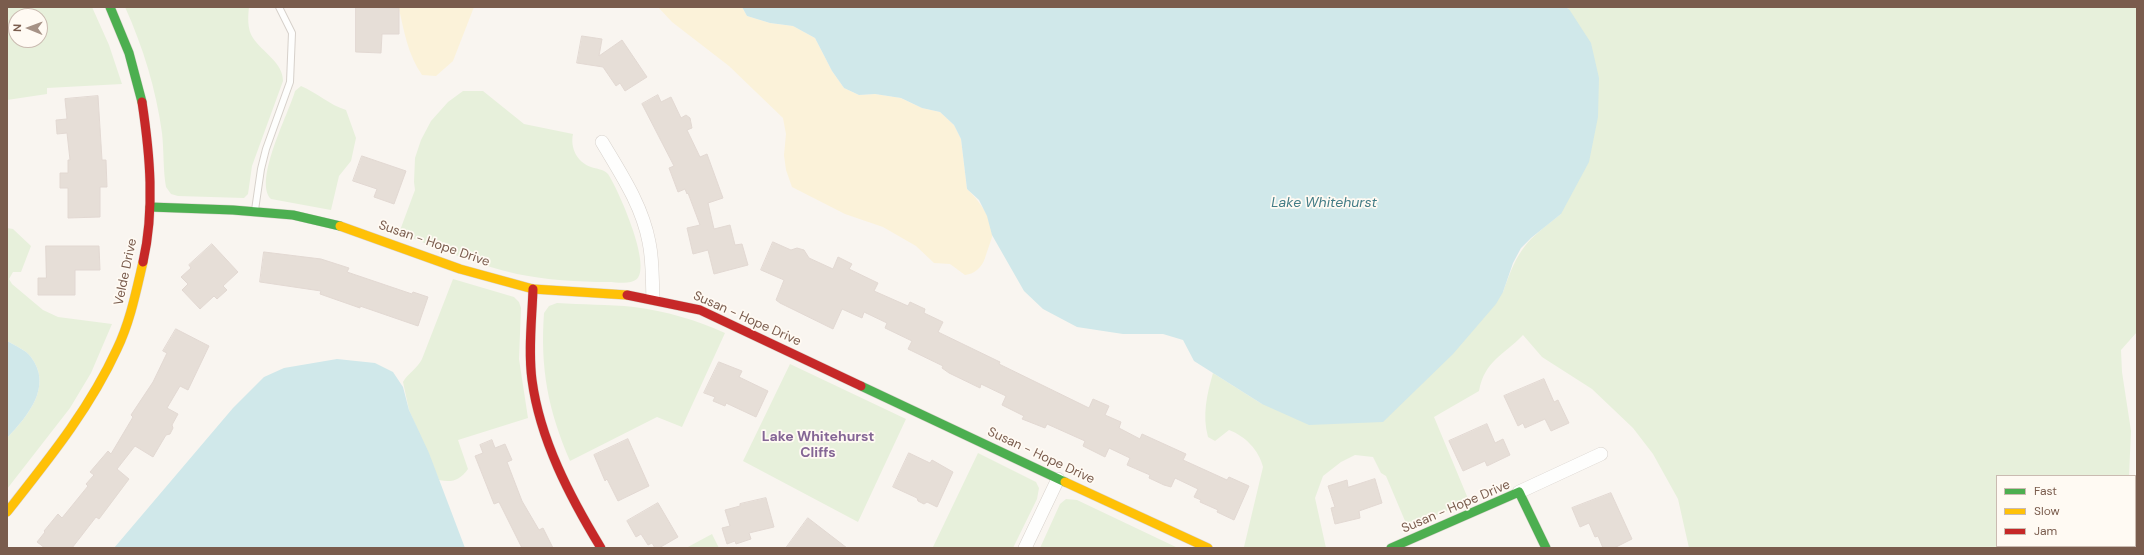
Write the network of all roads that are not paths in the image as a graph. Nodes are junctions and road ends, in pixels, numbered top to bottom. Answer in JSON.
{"nodes":[{"id":1,"x":110,"y":7,"type":"edge"},
{"id":2,"x":279,"y":7,"type":"edge"},
{"id":3,"x":602,"y":142,"type":"dead end"},
{"id":4,"x":150,"y":207,"type":"junction"},
{"id":5,"x":255,"y":211,"type":"junction"},
{"id":6,"x":533,"y":289,"type":"junction"},
{"id":7,"x":652,"y":298,"type":"junction"},
{"id":8,"x":1601,"y":454,"type":"dead end"},
{"id":9,"x":1058,"y":479,"type":"junction"},
{"id":10,"x":1519,"y":492,"type":"junction"},
{"id":11,"x":7,"y":512,"type":"edge"},
{"id":12,"x":601,"y":548,"type":"edge"},
{"id":13,"x":1025,"y":548,"type":"edge"},
{"id":14,"x":1208,"y":548,"type":"edge"},
{"id":15,"x":1392,"y":548,"type":"edge"},
{"id":16,"x":1546,"y":548,"type":"edge"}],
"edges":[{"from":1,"to":4,"type":"street","name":"Velde Drive"},
{"from":2,"to":5,"type":"lane"},
{"from":3,"to":7,"type":"street"},
{"from":4,"to":5,"type":"street","name":"Susan - Hope Drive"},
{"from":4,"to":11,"type":"street","name":"Velde Drive"},
{"from":5,"to":6,"type":"street","name":"Susan - Hope Drive"},
{"from":6,"to":7,"type":"street","name":"Susan - Hope Drive"},
{"from":6,"to":12,"type":"street"},
{"from":7,"to":9,"type":"street","name":"Susan - Hope Drive"},
{"from":8,"to":10,"type":"street"},
{"from":9,"to":13,"type":"street"},
{"from":9,"to":14,"type":"street","name":"Susan - Hope Drive"},
{"from":10,"to":15,"type":"street","name":"Susan - Hope Drive"},
{"from":10,"to":16,"type":"street","name":"Susan - Hope Drive"}]}
